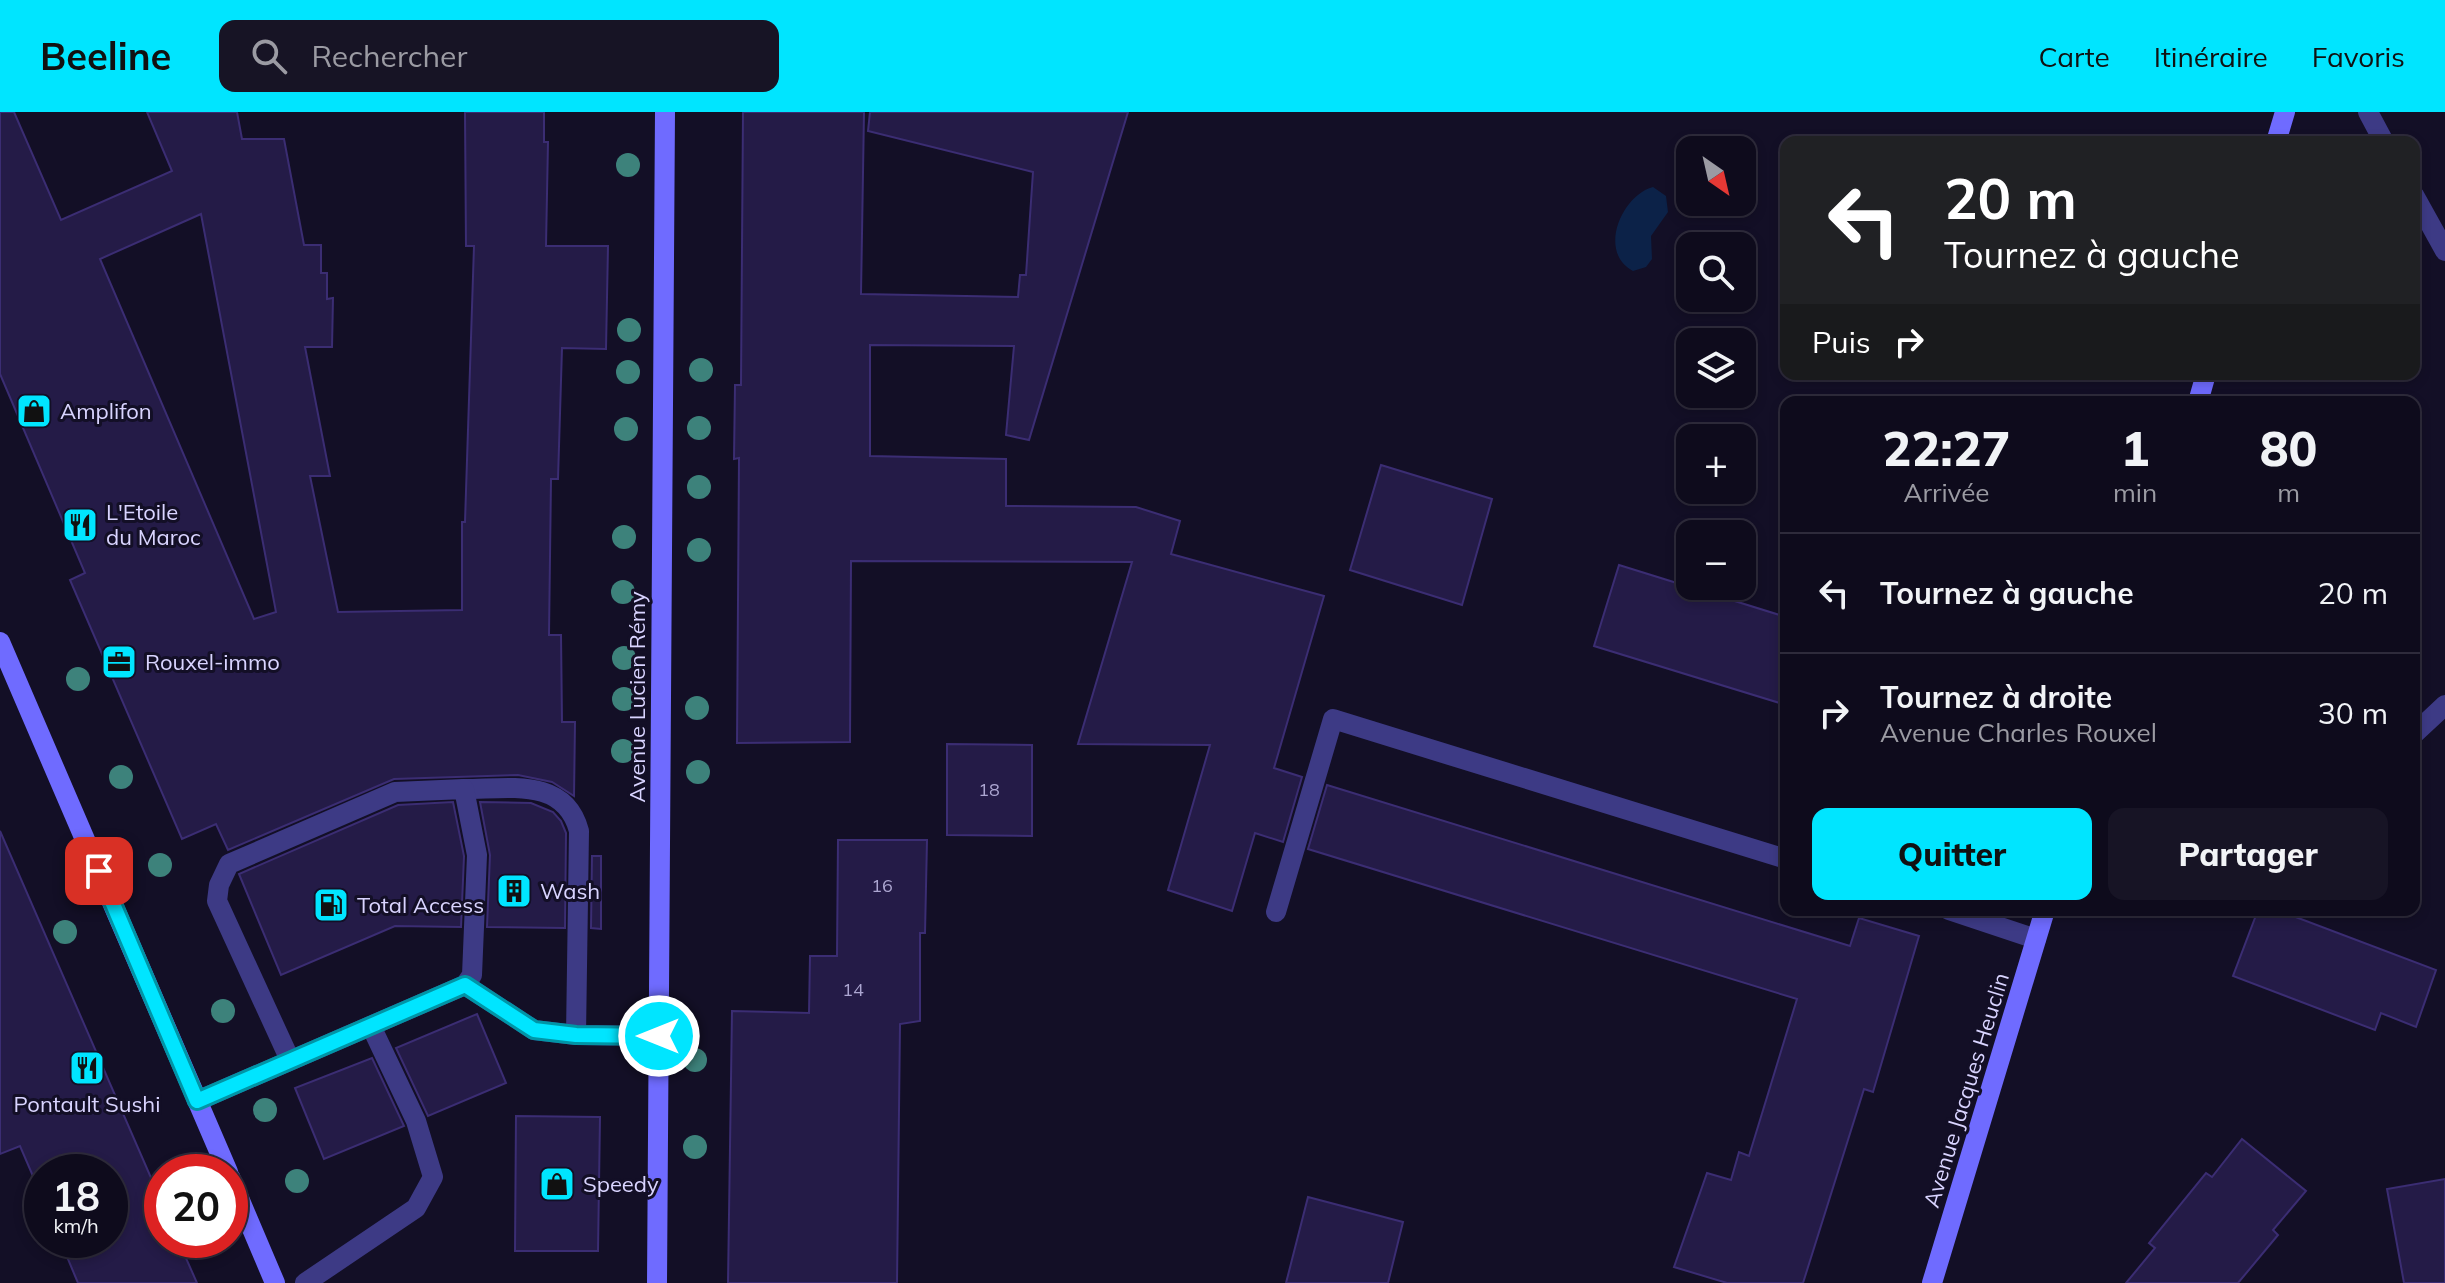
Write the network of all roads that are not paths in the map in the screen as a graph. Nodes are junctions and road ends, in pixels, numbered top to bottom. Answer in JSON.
{"nodes":[{"id":1,"x":665,"y":112,"type":"edge"},
{"id":2,"x":2285,"y":112,"type":"edge"},
{"id":3,"x":2368,"y":112,"type":"edge"},
{"id":4,"x":2278,"y":136,"type":"edge"},
{"id":5,"x":2381,"y":136,"type":"edge"},
{"id":6,"x":2420,"y":206,"type":"edge"},
{"id":7,"x":2445,"y":251,"type":"edge"},
{"id":8,"x":0,"y":642,"type":"edge"},
{"id":9,"x":2445,"y":705,"type":"edge"},
{"id":10,"x":2420,"y":728,"type":"edge"},
{"id":11,"x":464,"y":789,"type":"junction"},
{"id":12,"x":1780,"y":857,"type":"edge"},
{"id":13,"x":1276,"y":912,"type":"dead end"},
{"id":14,"x":1967,"y":916,"type":"edge"},
{"id":15,"x":2043,"y":916,"type":"edge"},
{"id":16,"x":2036,"y":939,"type":"junction"},
{"id":17,"x":465,"y":985,"type":"junction"},
{"id":18,"x":371,"y":1026,"type":"junction"},
{"id":19,"x":576,"y":1035,"type":"junction"},
{"id":20,"x":659,"y":1036,"type":"junction"},
{"id":21,"x":290,"y":1060,"type":"junction"},
{"id":22,"x":197,"y":1101,"type":"junction"},
{"id":23,"x":220,"y":1154,"type":"edge"},
{"id":24,"x":248,"y":1219,"type":"edge"},
{"id":25,"x":275,"y":1283,"type":"edge"},
{"id":26,"x":305,"y":1283,"type":"edge"},
{"id":27,"x":657,"y":1283,"type":"edge"},
{"id":28,"x":1932,"y":1283,"type":"edge"}],
"edges":[{"from":1,"to":20,"type":"street","name":"Avenue Lucien Rémy"},
{"from":2,"to":4,"type":"street"},
{"from":3,"to":5,"type":"street"},
{"from":6,"to":7,"type":"street"},
{"from":8,"to":22,"type":"street"},
{"from":9,"to":10,"type":"street"},
{"from":11,"to":17,"type":"street"},
{"from":11,"to":19,"type":"street"},
{"from":11,"to":21,"type":"street"},
{"from":12,"to":13,"type":"street"},
{"from":14,"to":16,"type":"street"},
{"from":15,"to":16,"type":"street","name":"Avenue Jacques Heuclin"},
{"from":16,"to":28,"type":"street","name":"Avenue Jacques Heuclin"},
{"from":17,"to":18,"type":"street"},
{"from":17,"to":19,"type":"street"},
{"from":18,"to":21,"type":"street"},
{"from":18,"to":26,"type":"street"},
{"from":19,"to":20,"type":"street"},
{"from":20,"to":27,"type":"street","name":"Avenue Lucien Rémy"},
{"from":21,"to":22,"type":"street"},
{"from":22,"to":23,"type":"street"},
{"from":24,"to":25,"type":"street"}]}
